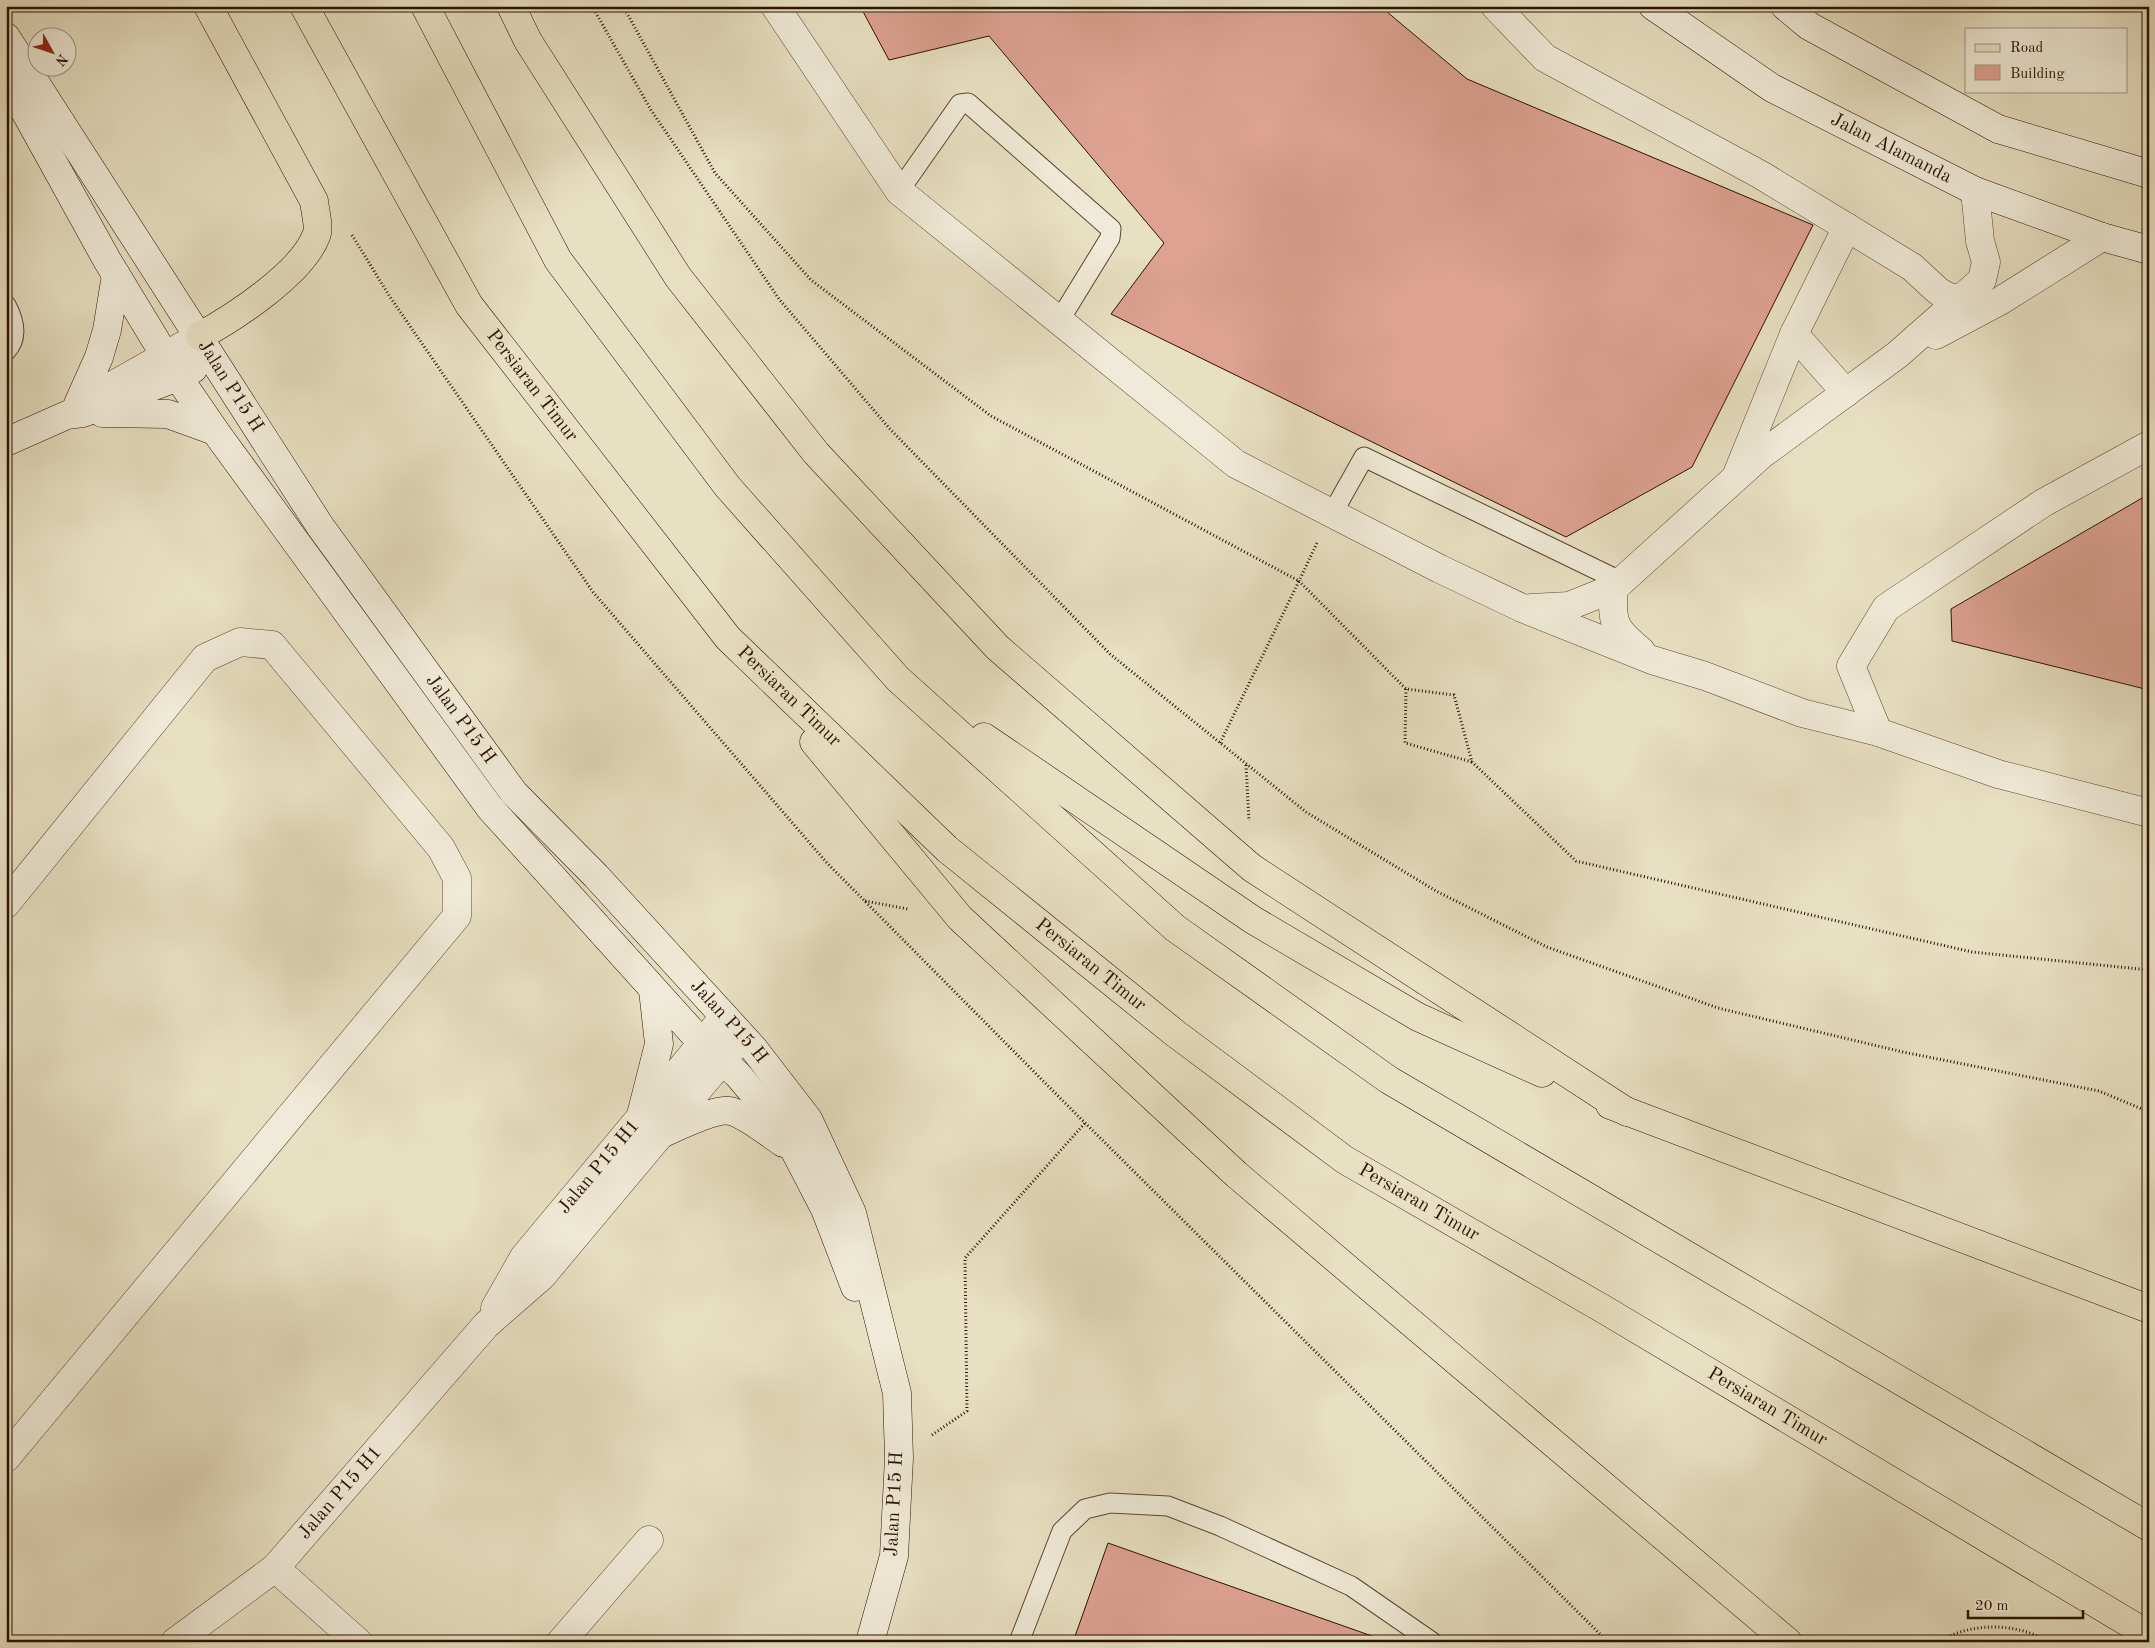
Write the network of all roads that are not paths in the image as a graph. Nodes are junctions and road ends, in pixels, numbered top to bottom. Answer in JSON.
{"nodes":[{"id":1,"x":208,"y":6,"type":"edge"},
{"id":2,"x":304,"y":6,"type":"edge"},
{"id":3,"x":425,"y":6,"type":"edge"},
{"id":4,"x":511,"y":6,"type":"edge"},
{"id":5,"x":775,"y":6,"type":"edge"},
{"id":6,"x":1495,"y":6,"type":"edge"},
{"id":7,"x":1653,"y":6,"type":"edge"},
{"id":8,"x":1785,"y":6,"type":"edge"},
{"id":9,"x":6,"y":36,"type":"edge"},
{"id":10,"x":6,"y":77,"type":"edge"},
{"id":11,"x":2149,"y":174,"type":"edge"},
{"id":12,"x":899,"y":191,"type":"junction"},
{"id":13,"x":1975,"y":191,"type":"junction"},
{"id":14,"x":1847,"y":227,"type":"junction"},
{"id":15,"x":2102,"y":237,"type":"junction"},
{"id":16,"x":2149,"y":250,"type":"edge"},
{"id":17,"x":116,"y":275,"type":"junction"},
{"id":18,"x":1963,"y":297,"type":"junction"},
{"id":19,"x":6,"y":305,"type":"edge"},
{"id":20,"x":1059,"y":321,"type":"junction"},
{"id":21,"x":1794,"y":334,"type":"junction"},
{"id":22,"x":206,"y":347,"type":"junction"},
{"id":23,"x":6,"y":351,"type":"edge"},
{"id":24,"x":1897,"y":355,"type":"junction"},
{"id":25,"x":172,"y":367,"type":"junction"},
{"id":26,"x":1846,"y":393,"type":"junction"},
{"id":27,"x":76,"y":411,"type":"junction"},
{"id":28,"x":215,"y":431,"type":"junction"},
{"id":29,"x":6,"y":442,"type":"edge"},
{"id":30,"x":2149,"y":445,"type":"edge"},
{"id":31,"x":1736,"y":477,"type":"junction"},
{"id":32,"x":1332,"y":514,"type":"junction"},
{"id":33,"x":1618,"y":585,"type":"junction"},
{"id":34,"x":1522,"y":608,"type":"junction"},
{"id":35,"x":728,"y":638,"type":"junction"},
{"id":36,"x":1652,"y":660,"type":"junction"},
{"id":37,"x":898,"y":679,"type":"junction"},
{"id":38,"x":1878,"y":732,"type":"junction"},
{"id":39,"x":2149,"y":814,"type":"edge"},
{"id":40,"x":6,"y":904,"type":"edge"},
{"id":41,"x":653,"y":990,"type":"junction"},
{"id":42,"x":733,"y":1027,"type":"junction"},
{"id":43,"x":712,"y":1052,"type":"junction"},
{"id":44,"x":1627,"y":1112,"type":"junction"},
{"id":45,"x":650,"y":1126,"type":"junction"},
{"id":46,"x":794,"y":1151,"type":"junction"},
{"id":47,"x":2149,"y":1309,"type":"edge"},
{"id":48,"x":897,"y":1393,"type":"junction"},
{"id":49,"x":6,"y":1458,"type":"edge"},
{"id":50,"x":2149,"y":1527,"type":"edge"},
{"id":51,"x":649,"y":1540,"type":"dead end"},
{"id":52,"x":275,"y":1568,"type":"junction"},
{"id":53,"x":2149,"y":1635,"type":"edge"},
{"id":54,"x":176,"y":1642,"type":"edge"},
{"id":55,"x":358,"y":1642,"type":"edge"},
{"id":56,"x":561,"y":1642,"type":"edge"},
{"id":57,"x":870,"y":1642,"type":"edge"},
{"id":58,"x":1019,"y":1642,"type":"edge"},
{"id":59,"x":1432,"y":1642,"type":"edge"},
{"id":60,"x":1788,"y":1642,"type":"edge"}],
"edges":[{"from":1,"to":22,"type":"main road"},
{"from":2,"to":35,"type":"main road","name":"Persiaran Timur"},
{"from":3,"to":37,"type":"main road"},
{"from":4,"to":44,"type":"main road"},
{"from":5,"to":12,"type":"street"},
{"from":6,"to":14,"type":"street"},
{"from":7,"to":13,"type":"street","name":"Jalan Alamanda"},
{"from":8,"to":11,"type":"street"},
{"from":9,"to":22,"type":"street","name":"Jalan P15 H"},
{"from":10,"to":17,"type":"street"},
{"from":12,"to":20,"type":"street"},
{"from":12,"to":20,"type":"lane"},
{"from":13,"to":15,"type":"street","name":"Jalan Alamanda"},
{"from":13,"to":18,"type":"street"},
{"from":14,"to":18,"type":"street"},
{"from":14,"to":21,"type":"street"},
{"from":15,"to":16,"type":"street","name":"Jalan Alamanda"},
{"from":15,"to":24,"type":"street"},
{"from":17,"to":25,"type":"street","name":"Jalan P15 H"},
{"from":17,"to":27,"type":"street"},
{"from":18,"to":24,"type":"street"},
{"from":19,"to":23,"type":"lane"},
{"from":20,"to":32,"type":"street"},
{"from":21,"to":26,"type":"street"},
{"from":21,"to":31,"type":"street"},
{"from":22,"to":25,"type":"street"},
{"from":22,"to":42,"type":"street","name":"Jalan P15 H"},
{"from":24,"to":26,"type":"street"},
{"from":25,"to":27,"type":"street"},
{"from":25,"to":28,"type":"street","name":"Jalan P15 H"},
{"from":26,"to":31,"type":"street"},
{"from":27,"to":28,"type":"street"},
{"from":27,"to":29,"type":"street"},
{"from":28,"to":41,"type":"street","name":"Jalan P15 H"},
{"from":30,"to":38,"type":"street"},
{"from":31,"to":33,"type":"street"},
{"from":32,"to":33,"type":"lane"},
{"from":32,"to":34,"type":"street"},
{"from":33,"to":34,"type":"street"},
{"from":33,"to":36,"type":"street"},
{"from":34,"to":36,"type":"street"},
{"from":35,"to":53,"type":"main road","name":"Persiaran Timur"},
{"from":35,"to":60,"type":"main road"},
{"from":36,"to":38,"type":"street"},
{"from":37,"to":44,"type":"main road"},
{"from":37,"to":50,"type":"main road"},
{"from":38,"to":39,"type":"street"},
{"from":40,"to":49,"type":"street"},
{"from":41,"to":43,"type":"street","name":"Jalan P15 H"},
{"from":41,"to":45,"type":"street"},
{"from":42,"to":43,"type":"street","name":"Jalan P15 H1"},
{"from":42,"to":48,"type":"street","name":"Jalan P15 H"},
{"from":43,"to":45,"type":"street","name":"Jalan P15 H1"},
{"from":43,"to":46,"type":"street","name":"Jalan P15 H"},
{"from":44,"to":47,"type":"main road"},
{"from":45,"to":46,"type":"street"},
{"from":45,"to":52,"type":"street","name":"Jalan P15 H1"},
{"from":46,"to":48,"type":"street","name":"Jalan P15 H"},
{"from":48,"to":57,"type":"street","name":"Jalan P15 H"},
{"from":51,"to":56,"type":"street"},
{"from":52,"to":54,"type":"street","name":"Jalan P15 H1"},
{"from":52,"to":55,"type":"street"},
{"from":58,"to":59,"type":"lane"}]}
